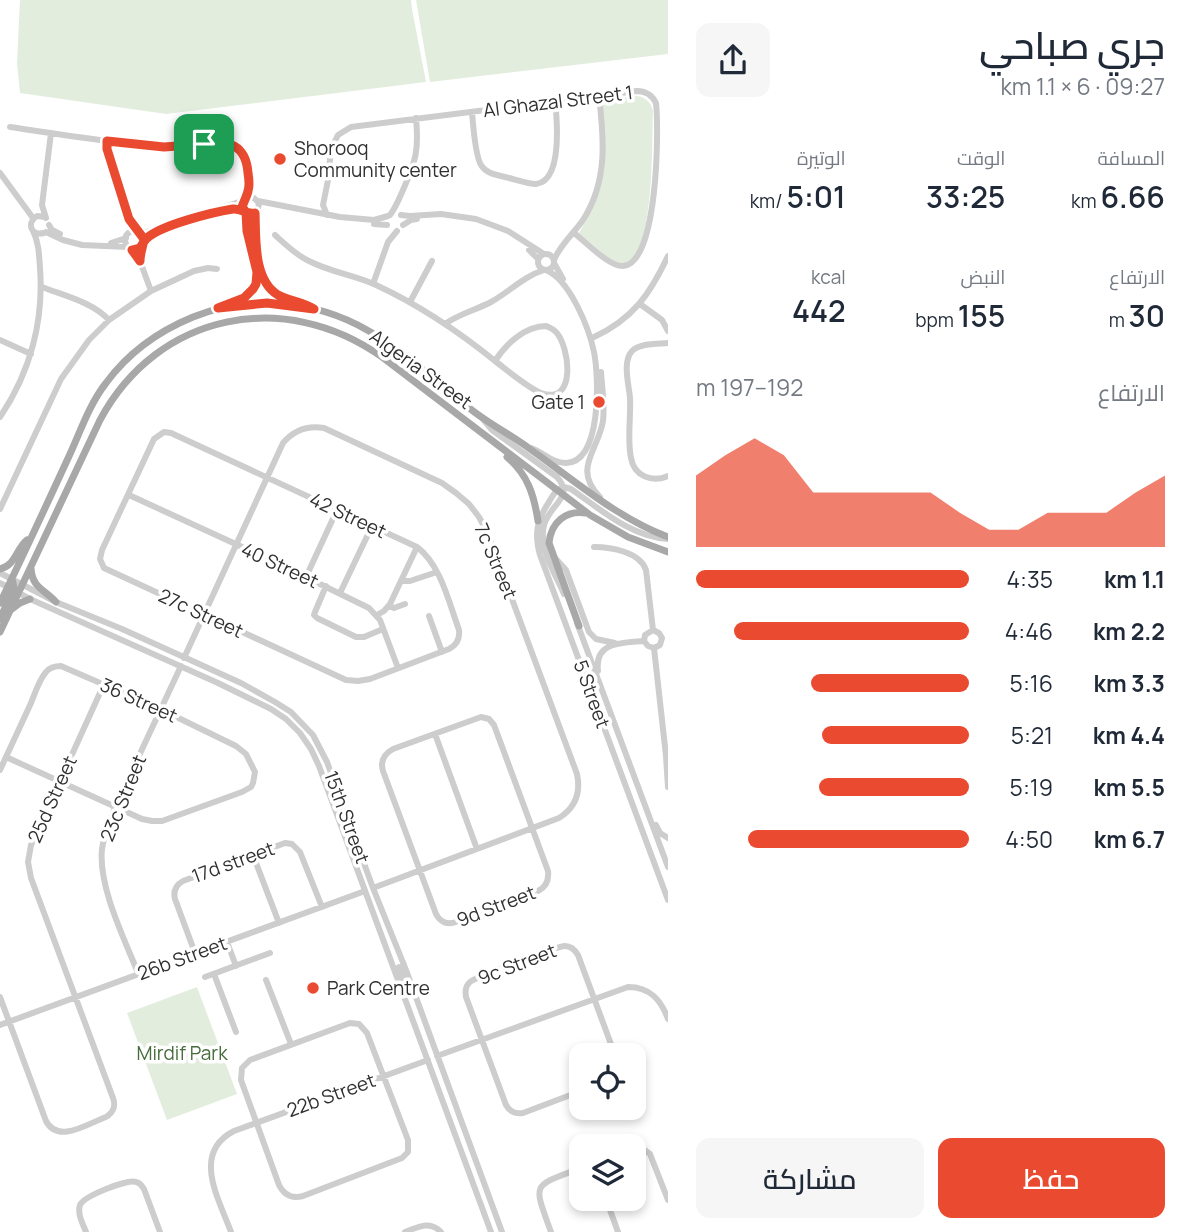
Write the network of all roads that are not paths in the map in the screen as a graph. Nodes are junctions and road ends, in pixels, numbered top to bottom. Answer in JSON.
{"nodes":[{"id":1,"x":599,"y":96,"type":"junction"},
{"id":2,"x":555,"y":100,"type":"junction"},
{"id":3,"x":471,"y":112,"type":"junction"},
{"id":4,"x":416,"y":118,"type":"junction"},
{"id":5,"x":10,"y":127,"type":"dead end"},
{"id":6,"x":51,"y":133,"type":"junction"},
{"id":7,"x":107,"y":141,"type":"junction"},
{"id":8,"x":0,"y":173,"type":"edge"},
{"id":9,"x":1,"y":182,"type":"edge"},
{"id":10,"x":249,"y":188,"type":"junction"},
{"id":11,"x":244,"y":200,"type":"junction"},
{"id":12,"x":257,"y":200,"type":"junction"},
{"id":13,"x":397,"y":203,"type":"junction"},
{"id":14,"x":42,"y":205,"type":"junction"},
{"id":15,"x":323,"y":205,"type":"junction"},
{"id":16,"x":257,"y":211,"type":"junction"},
{"id":17,"x":245,"y":212,"type":"junction"},
{"id":18,"x":313,"y":212,"type":"junction"},
{"id":19,"x":327,"y":215,"type":"junction"},
{"id":20,"x":389,"y":215,"type":"junction"},
{"id":21,"x":400,"y":215,"type":"junction"},
{"id":22,"x":129,"y":219,"type":"junction"},
{"id":23,"x":33,"y":222,"type":"junction"},
{"id":24,"x":387,"y":226,"type":"junction"},
{"id":25,"x":46,"y":227,"type":"junction"},
{"id":26,"x":400,"y":228,"type":"junction"},
{"id":27,"x":256,"y":230,"type":"junction"},
{"id":28,"x":247,"y":231,"type":"junction"},
{"id":29,"x":139,"y":232,"type":"junction"},
{"id":30,"x":574,"y":233,"type":"junction"},
{"id":31,"x":275,"y":234,"type":"dead end"},
{"id":32,"x":127,"y":236,"type":"junction"},
{"id":33,"x":388,"y":242,"type":"junction"},
{"id":34,"x":38,"y":244,"type":"junction"},
{"id":35,"x":143,"y":244,"type":"junction"},
{"id":36,"x":130,"y":248,"type":"junction"},
{"id":37,"x":668,"y":256,"type":"edge"},
{"id":38,"x":546,"y":259,"type":"junction"},
{"id":39,"x":140,"y":261,"type":"junction"},
{"id":40,"x":432,"y":261,"type":"dead end"},
{"id":41,"x":218,"y":269,"type":"dead end"},
{"id":42,"x":545,"y":270,"type":"junction"},
{"id":43,"x":529,"y":275,"type":"junction"},
{"id":44,"x":373,"y":284,"type":"junction"},
{"id":45,"x":42,"y":287,"type":"junction"},
{"id":46,"x":151,"y":291,"type":"junction"},
{"id":47,"x":410,"y":302,"type":"junction"},
{"id":48,"x":640,"y":304,"type":"junction"},
{"id":49,"x":218,"y":308,"type":"junction"},
{"id":50,"x":314,"y":309,"type":"junction"},
{"id":51,"x":109,"y":320,"type":"junction"},
{"id":52,"x":445,"y":324,"type":"junction"},
{"id":53,"x":668,"y":331,"type":"edge"},
{"id":54,"x":594,"y":337,"type":"junction"},
{"id":55,"x":0,"y":340,"type":"edge"},
{"id":56,"x":668,"y":343,"type":"edge"},
{"id":57,"x":31,"y":354,"type":"junction"},
{"id":58,"x":495,"y":361,"type":"junction"},
{"id":59,"x":600,"y":394,"type":"junction"},
{"id":60,"x":0,"y":417,"type":"edge"},
{"id":61,"x":482,"y":418,"type":"junction"},
{"id":62,"x":172,"y":433,"type":"joint"},
{"id":63,"x":487,"y":437,"type":"junction"},
{"id":64,"x":527,"y":447,"type":"junction"},
{"id":65,"x":668,"y":476,"type":"edge"},
{"id":66,"x":267,"y":477,"type":"junction"},
{"id":67,"x":561,"y":490,"type":"junction"},
{"id":68,"x":129,"y":495,"type":"junction"},
{"id":69,"x":606,"y":503,"type":"junction"},
{"id":70,"x":0,"y":509,"type":"edge"},
{"id":71,"x":337,"y":510,"type":"junction"},
{"id":72,"x":590,"y":514,"type":"junction"},
{"id":73,"x":538,"y":521,"type":"junction"},
{"id":74,"x":372,"y":526,"type":"junction"},
{"id":75,"x":31,"y":537,"type":"junction"},
{"id":76,"x":668,"y":538,"type":"edge"},
{"id":77,"x":236,"y":544,"type":"junction"},
{"id":78,"x":417,"y":547,"type":"junction"},
{"id":79,"x":594,"y":547,"type":"dead end"},
{"id":80,"x":668,"y":552,"type":"edge"},
{"id":81,"x":553,"y":556,"type":"junction"},
{"id":82,"x":31,"y":567,"type":"junction"},
{"id":83,"x":0,"y":571,"type":"edge"},
{"id":84,"x":437,"y":572,"type":"junction"},
{"id":85,"x":306,"y":577,"type":"junction"},
{"id":86,"x":12,"y":579,"type":"junction"},
{"id":87,"x":401,"y":581,"type":"junction"},
{"id":88,"x":0,"y":583,"type":"edge"},
{"id":89,"x":23,"y":584,"type":"junction"},
{"id":90,"x":326,"y":586,"type":"junction"},
{"id":91,"x":13,"y":590,"type":"junction"},
{"id":92,"x":340,"y":593,"type":"junction"},
{"id":93,"x":30,"y":599,"type":"junction"},
{"id":94,"x":0,"y":602,"type":"edge"},
{"id":95,"x":56,"y":602,"type":"junction"},
{"id":96,"x":405,"y":604,"type":"dead end"},
{"id":97,"x":389,"y":606,"type":"junction"},
{"id":98,"x":12,"y":609,"type":"junction"},
{"id":99,"x":204,"y":615,"type":"junction"},
{"id":100,"x":377,"y":615,"type":"junction"},
{"id":101,"x":429,"y":616,"type":"dead end"},
{"id":102,"x":0,"y":619,"type":"edge"},
{"id":103,"x":579,"y":626,"type":"junction"},
{"id":104,"x":383,"y":629,"type":"junction"},
{"id":105,"x":653,"y":630,"type":"junction"},
{"id":106,"x":0,"y":632,"type":"edge"},
{"id":107,"x":665,"y":638,"type":"edge"},
{"id":108,"x":644,"y":641,"type":"junction"},
{"id":109,"x":617,"y":644,"type":"junction"},
{"id":110,"x":654,"y":648,"type":"junction"},
{"id":111,"x":446,"y":650,"type":"junction"},
{"id":112,"x":184,"y":658,"type":"junction"},
{"id":113,"x":181,"y":666,"type":"junction"},
{"id":114,"x":398,"y":668,"type":"junction"},
{"id":115,"x":599,"y":680,"type":"junction"},
{"id":116,"x":218,"y":683,"type":"junction"},
{"id":117,"x":241,"y":683,"type":"junction"},
{"id":118,"x":104,"y":684,"type":"junction"},
{"id":119,"x":160,"y":709,"type":"junction"},
{"id":120,"x":435,"y":734,"type":"junction"},
{"id":121,"x":6,"y":757,"type":"junction"},
{"id":122,"x":0,"y":770,"type":"edge"},
{"id":123,"x":60,"y":781,"type":"junction"},
{"id":124,"x":668,"y":787,"type":"edge"},
{"id":125,"x":332,"y":803,"type":"junction"},
{"id":126,"x":115,"y":807,"type":"junction"},
{"id":127,"x":647,"y":809,"type":"junction"},
{"id":128,"x":350,"y":825,"type":"junction"},
{"id":129,"x":532,"y":829,"type":"junction"},
{"id":130,"x":668,"y":838,"type":"edge"},
{"id":131,"x":477,"y":849,"type":"junction"},
{"id":132,"x":665,"y":850,"type":"edge"},
{"id":133,"x":253,"y":855,"type":"junction"},
{"id":134,"x":652,"y":855,"type":"junction"},
{"id":135,"x":668,"y":867,"type":"edge"},
{"id":136,"x":419,"y":870,"type":"junction"},
{"id":137,"x":373,"y":888,"type":"junction"},
{"id":138,"x":365,"y":891,"type":"junction"},
{"id":139,"x":668,"y":900,"type":"edge"},
{"id":140,"x":322,"y":907,"type":"junction"},
{"id":141,"x":279,"y":923,"type":"junction"},
{"id":142,"x":227,"y":942,"type":"junction"},
{"id":143,"x":195,"y":953,"type":"junction"},
{"id":144,"x":270,"y":954,"type":"dead end"},
{"id":145,"x":391,"y":958,"type":"junction"},
{"id":146,"x":236,"y":966,"type":"junction"},
{"id":147,"x":138,"y":973,"type":"junction"},
{"id":148,"x":214,"y":974,"type":"junction"},
{"id":149,"x":205,"y":977,"type":"dead end"},
{"id":150,"x":266,"y":980,"type":"dead end"},
{"id":151,"x":413,"y":989,"type":"junction"},
{"id":152,"x":0,"y":997,"type":"edge"},
{"id":153,"x":75,"y":997,"type":"junction"},
{"id":154,"x":594,"y":998,"type":"junction"},
{"id":155,"x":668,"y":1019,"type":"edge"},
{"id":156,"x":9,"y":1021,"type":"junction"},
{"id":157,"x":0,"y":1024,"type":"edge"},
{"id":158,"x":236,"y":1032,"type":"dead end"},
{"id":159,"x":482,"y":1040,"type":"junction"},
{"id":160,"x":611,"y":1043,"type":"edge"},
{"id":161,"x":291,"y":1044,"type":"junction"},
{"id":162,"x":437,"y":1056,"type":"junction"},
{"id":163,"x":428,"y":1059,"type":"junction"},
{"id":164,"x":384,"y":1076,"type":"junction"},
{"id":165,"x":569,"y":1096,"type":"edge"},
{"id":166,"x":257,"y":1123,"type":"junction"},
{"id":167,"x":646,"y":1150,"type":"edge"},
{"id":168,"x":569,"y":1172,"type":"edge"},
{"id":169,"x":668,"y":1200,"type":"edge"},
{"id":170,"x":610,"y":1211,"type":"edge"},
{"id":171,"x":86,"y":1232,"type":"edge"},
{"id":172,"x":160,"y":1232,"type":"edge"},
{"id":173,"x":231,"y":1232,"type":"edge"},
{"id":174,"x":405,"y":1232,"type":"edge"},
{"id":175,"x":441,"y":1232,"type":"edge"},
{"id":176,"x":491,"y":1232,"type":"edge"},
{"id":177,"x":502,"y":1232,"type":"edge"},
{"id":178,"x":551,"y":1232,"type":"edge"},
{"id":179,"x":618,"y":1232,"type":"edge"}],
"edges":[{"from":1,"to":2,"type":"street","name":"Al Ghazal Street 1"},
{"from":1,"to":30,"type":"street"},
{"from":1,"to":30,"type":"street","name":"Al Ghazal Street 1"},
{"from":2,"to":3,"type":"street","name":"Al Ghazal Street 1"},
{"from":2,"to":3,"type":"street"},
{"from":3,"to":4,"type":"street","name":"Al Ghazal Street 1"},
{"from":4,"to":13,"type":"street"},
{"from":4,"to":15,"type":"street","name":"Al Ghazal Street 1"},
{"from":5,"to":6,"type":"street"},
{"from":6,"to":7,"type":"street"},
{"from":6,"to":14,"type":"street"},
{"from":7,"to":10,"type":"street"},
{"from":7,"to":22,"type":"street"},
{"from":8,"to":23,"type":"street"},
{"from":9,"to":23,"type":"street"},
{"from":10,"to":11,"type":"street"},
{"from":10,"to":12,"type":"street"},
{"from":11,"to":12,"type":"street"},
{"from":11,"to":17,"type":"street"},
{"from":11,"to":29,"type":"street"},
{"from":12,"to":16,"type":"street"},
{"from":12,"to":18,"type":"street"},
{"from":13,"to":20,"type":"street"},
{"from":13,"to":21,"type":"street"},
{"from":14,"to":23,"type":"street"},
{"from":14,"to":25,"type":"street"},
{"from":15,"to":18,"type":"street"},
{"from":15,"to":19,"type":"street"},
{"from":16,"to":17,"type":"street"},
{"from":16,"to":24,"type":"street"},
{"from":16,"to":27,"type":"street"},
{"from":17,"to":28,"type":"street"},
{"from":17,"to":35,"type":"street"},
{"from":18,"to":19,"type":"street"},
{"from":19,"to":20,"type":"street"},
{"from":20,"to":21,"type":"street"},
{"from":20,"to":24,"type":"street"},
{"from":21,"to":26,"type":"street"},
{"from":21,"to":38,"type":"street"},
{"from":22,"to":29,"type":"street"},
{"from":22,"to":32,"type":"street"},
{"from":23,"to":25,"type":"street"},
{"from":23,"to":25,"type":"street"},
{"from":23,"to":34,"type":"street"},
{"from":24,"to":26,"type":"street"},
{"from":24,"to":33,"type":"street"},
{"from":25,"to":32,"type":"street"},
{"from":25,"to":34,"type":"street"},
{"from":25,"to":36,"type":"street"},
{"from":26,"to":33,"type":"street"},
{"from":26,"to":38,"type":"street"},
{"from":27,"to":28,"type":"street"},
{"from":27,"to":50,"type":"street"},
{"from":28,"to":49,"type":"street"},
{"from":29,"to":32,"type":"street"},
{"from":29,"to":35,"type":"street"},
{"from":30,"to":38,"type":"street"},
{"from":31,"to":44,"type":"street"},
{"from":32,"to":36,"type":"street"},
{"from":33,"to":44,"type":"street"},
{"from":34,"to":45,"type":"street"},
{"from":35,"to":36,"type":"street"},
{"from":35,"to":39,"type":"street"},
{"from":36,"to":39,"type":"street"},
{"from":37,"to":48,"type":"street"},
{"from":38,"to":42,"type":"street"},
{"from":38,"to":42,"type":"street"},
{"from":38,"to":43,"type":"street"},
{"from":38,"to":54,"type":"street"},
{"from":39,"to":46,"type":"street"},
{"from":40,"to":47,"type":"street"},
{"from":41,"to":46,"type":"street"},
{"from":42,"to":43,"type":"street"},
{"from":42,"to":59,"type":"street"},
{"from":43,"to":52,"type":"street"},
{"from":44,"to":47,"type":"street"},
{"from":45,"to":51,"type":"street"},
{"from":45,"to":57,"type":"street"},
{"from":46,"to":51,"type":"street"},
{"from":47,"to":52,"type":"street"},
{"from":48,"to":53,"type":"street"},
{"from":48,"to":54,"type":"street"},
{"from":49,"to":50,"type":"main road","name":"Algeria Street"},
{"from":49,"to":75,"type":"main road","name":"Algeria Street"},
{"from":50,"to":61,"type":"main road","name":"Algeria Street"},
{"from":51,"to":70,"type":"street"},
{"from":52,"to":58,"type":"street"},
{"from":54,"to":59,"type":"street"},
{"from":55,"to":57,"type":"street"},
{"from":56,"to":65,"type":"street"},
{"from":57,"to":60,"type":"street"},
{"from":58,"to":58,"type":"street"},
{"from":59,"to":64,"type":"street"},
{"from":59,"to":69,"type":"street"},
{"from":61,"to":64,"type":"main road","name":"Algeria Street"},
{"from":61,"to":67,"type":"street"},
{"from":62,"to":66,"type":"street","name":"42 Street"},
{"from":62,"to":68,"type":"street","name":"27c Street"},
{"from":63,"to":67,"type":"main road","name":"Algeria Street"},
{"from":63,"to":73,"type":"main road"},
{"from":63,"to":82,"type":"main road","name":"Algeria Street"},
{"from":64,"to":69,"type":"main road","name":"Algeria Street"},
{"from":66,"to":71,"type":"street","name":"42 Street"},
{"from":66,"to":77,"type":"street"},
{"from":66,"to":129,"type":"street","name":"7c Street"},
{"from":67,"to":72,"type":"main road","name":"Algeria Street"},
{"from":67,"to":73,"type":"street"},
{"from":67,"to":76,"type":"street"},
{"from":67,"to":103,"type":"street","name":"5 Street"},
{"from":68,"to":77,"type":"street","name":"40 Street"},
{"from":68,"to":99,"type":"street","name":"27c Street"},
{"from":69,"to":76,"type":"main road","name":"Algeria Street"},
{"from":71,"to":74,"type":"street","name":"42 Street"},
{"from":71,"to":85,"type":"street"},
{"from":72,"to":80,"type":"main road","name":"Algeria Street"},
{"from":72,"to":81,"type":"main road"},
{"from":73,"to":134,"type":"street","name":"5 Street"},
{"from":74,"to":78,"type":"street","name":"42 Street"},
{"from":74,"to":92,"type":"street"},
{"from":75,"to":83,"type":"main road"},
{"from":75,"to":86,"type":"main road","name":"Algeria Street"},
{"from":77,"to":85,"type":"street","name":"40 Street"},
{"from":77,"to":99,"type":"street"},
{"from":78,"to":84,"type":"street","name":"42 Street"},
{"from":78,"to":87,"type":"street"},
{"from":79,"to":105,"type":"street"},
{"from":81,"to":103,"type":"main road"},
{"from":81,"to":109,"type":"street"},
{"from":82,"to":89,"type":"main road","name":"Algeria Street"},
{"from":82,"to":95,"type":"main road"},
{"from":83,"to":86,"type":"street","name":"15th Street"},
{"from":84,"to":87,"type":"street"},
{"from":84,"to":111,"type":"street","name":"42 Street"},
{"from":85,"to":90,"type":"street","name":"40 Street"},
{"from":86,"to":89,"type":"street","name":"15th Street"},
{"from":86,"to":91,"type":"main road","name":"Algeria Street"},
{"from":87,"to":97,"type":"street"},
{"from":88,"to":91,"type":"street","name":"15th Street"},
{"from":89,"to":91,"type":"main road","name":"Algeria Street"},
{"from":89,"to":95,"type":"street","name":"15th Street"},
{"from":90,"to":92,"type":"street","name":"40 Street"},
{"from":90,"to":104,"type":"street"},
{"from":91,"to":93,"type":"street","name":"15th Street"},
{"from":91,"to":94,"type":"main road","name":"Algeria Street"},
{"from":91,"to":98,"type":"main road","name":"Algeria Street"},
{"from":91,"to":102,"type":"main road"},
{"from":92,"to":100,"type":"street","name":"40 Street"},
{"from":93,"to":98,"type":"main road"},
{"from":93,"to":113,"type":"street","name":"15th Street"},
{"from":95,"to":112,"type":"street","name":"15th Street"},
{"from":96,"to":97,"type":"street"},
{"from":97,"to":100,"type":"street"},
{"from":98,"to":106,"type":"main road","name":"Algeria Street"},
{"from":99,"to":112,"type":"street"},
{"from":99,"to":114,"type":"street","name":"27c Street"},
{"from":100,"to":104,"type":"street"},
{"from":101,"to":111,"type":"street"},
{"from":103,"to":115,"type":"street","name":"5 Street"},
{"from":104,"to":114,"type":"street"},
{"from":105,"to":107,"type":"street"},
{"from":105,"to":108,"type":"street"},
{"from":107,"to":110,"type":"street"},
{"from":108,"to":109,"type":"street"},
{"from":108,"to":110,"type":"street"},
{"from":109,"to":115,"type":"street"},
{"from":110,"to":124,"type":"street"},
{"from":111,"to":114,"type":"street","name":"27c Street"},
{"from":112,"to":117,"type":"street","name":"15th Street"},
{"from":113,"to":116,"type":"street","name":"15th Street"},
{"from":113,"to":119,"type":"street","name":"23c Street"},
{"from":115,"to":127,"type":"street","name":"5 Street"},
{"from":116,"to":117,"type":"street"},
{"from":116,"to":125,"type":"street","name":"15th Street"},
{"from":117,"to":128,"type":"street","name":"15th Street"},
{"from":118,"to":119,"type":"street","name":"36 Street"},
{"from":118,"to":121,"type":"street","name":"36 Street"},
{"from":118,"to":123,"type":"street","name":"25d Street"},
{"from":119,"to":126,"type":"street","name":"23c Street"},
{"from":119,"to":126,"type":"street","name":"36 Street"},
{"from":120,"to":129,"type":"street"},
{"from":120,"to":131,"type":"street"},
{"from":120,"to":136,"type":"street"},
{"from":121,"to":122,"type":"street"},
{"from":121,"to":123,"type":"street"},
{"from":123,"to":126,"type":"street"},
{"from":123,"to":153,"type":"street","name":"25d Street"},
{"from":125,"to":128,"type":"street"},
{"from":125,"to":138,"type":"street","name":"15th Street"},
{"from":126,"to":147,"type":"street","name":"23c Street"},
{"from":127,"to":130,"type":"street"},
{"from":127,"to":132,"type":"street","name":"5 Street"},
{"from":128,"to":137,"type":"street","name":"15th Street"},
{"from":129,"to":131,"type":"street"},
{"from":129,"to":136,"type":"street","name":"9d Street"},
{"from":131,"to":136,"type":"street"},
{"from":132,"to":134,"type":"street"},
{"from":132,"to":135,"type":"street","name":"5 Street"},
{"from":133,"to":140,"type":"street","name":"17d street"},
{"from":133,"to":141,"type":"street"},
{"from":133,"to":143,"type":"street","name":"17d street"},
{"from":134,"to":139,"type":"street","name":"5 Street"},
{"from":136,"to":137,"type":"street"},
{"from":137,"to":151,"type":"street","name":"15th Street"},
{"from":138,"to":140,"type":"street","name":"26b Street"},
{"from":138,"to":145,"type":"street","name":"15th Street"},
{"from":140,"to":141,"type":"street","name":"26b Street"},
{"from":141,"to":142,"type":"street","name":"26b Street"},
{"from":142,"to":143,"type":"street","name":"26b Street"},
{"from":142,"to":146,"type":"street"},
{"from":143,"to":147,"type":"street","name":"26b Street"},
{"from":144,"to":146,"type":"street"},
{"from":145,"to":151,"type":"street"},
{"from":145,"to":163,"type":"street","name":"15th Street"},
{"from":146,"to":148,"type":"street"},
{"from":147,"to":153,"type":"street","name":"26b Street"},
{"from":148,"to":149,"type":"street"},
{"from":148,"to":158,"type":"street"},
{"from":150,"to":161,"type":"street"},
{"from":151,"to":162,"type":"street","name":"15th Street"},
{"from":152,"to":156,"type":"street"},
{"from":153,"to":156,"type":"street","name":"26b Street"},
{"from":153,"to":156,"type":"street","name":"25d Street"},
{"from":154,"to":155,"type":"street"},
{"from":154,"to":159,"type":"street"},
{"from":154,"to":159,"type":"street","name":"9c Street"},
{"from":154,"to":160,"type":"street"},
{"from":156,"to":157,"type":"street","name":"26b Street"},
{"from":159,"to":162,"type":"street"},
{"from":159,"to":165,"type":"street"},
{"from":161,"to":164,"type":"street"},
{"from":161,"to":166,"type":"street"},
{"from":162,"to":177,"type":"street","name":"15th Street"},
{"from":163,"to":164,"type":"street","name":"22b Street"},
{"from":163,"to":176,"type":"street","name":"15th Street"},
{"from":164,"to":166,"type":"street","name":"22b Street"},
{"from":164,"to":166,"type":"street"},
{"from":166,"to":173,"type":"street","name":"22b Street"},
{"from":167,"to":169,"type":"street"},
{"from":168,"to":178,"type":"street"},
{"from":170,"to":179,"type":"street"},
{"from":171,"to":172,"type":"street"},
{"from":174,"to":175,"type":"street"}]}
